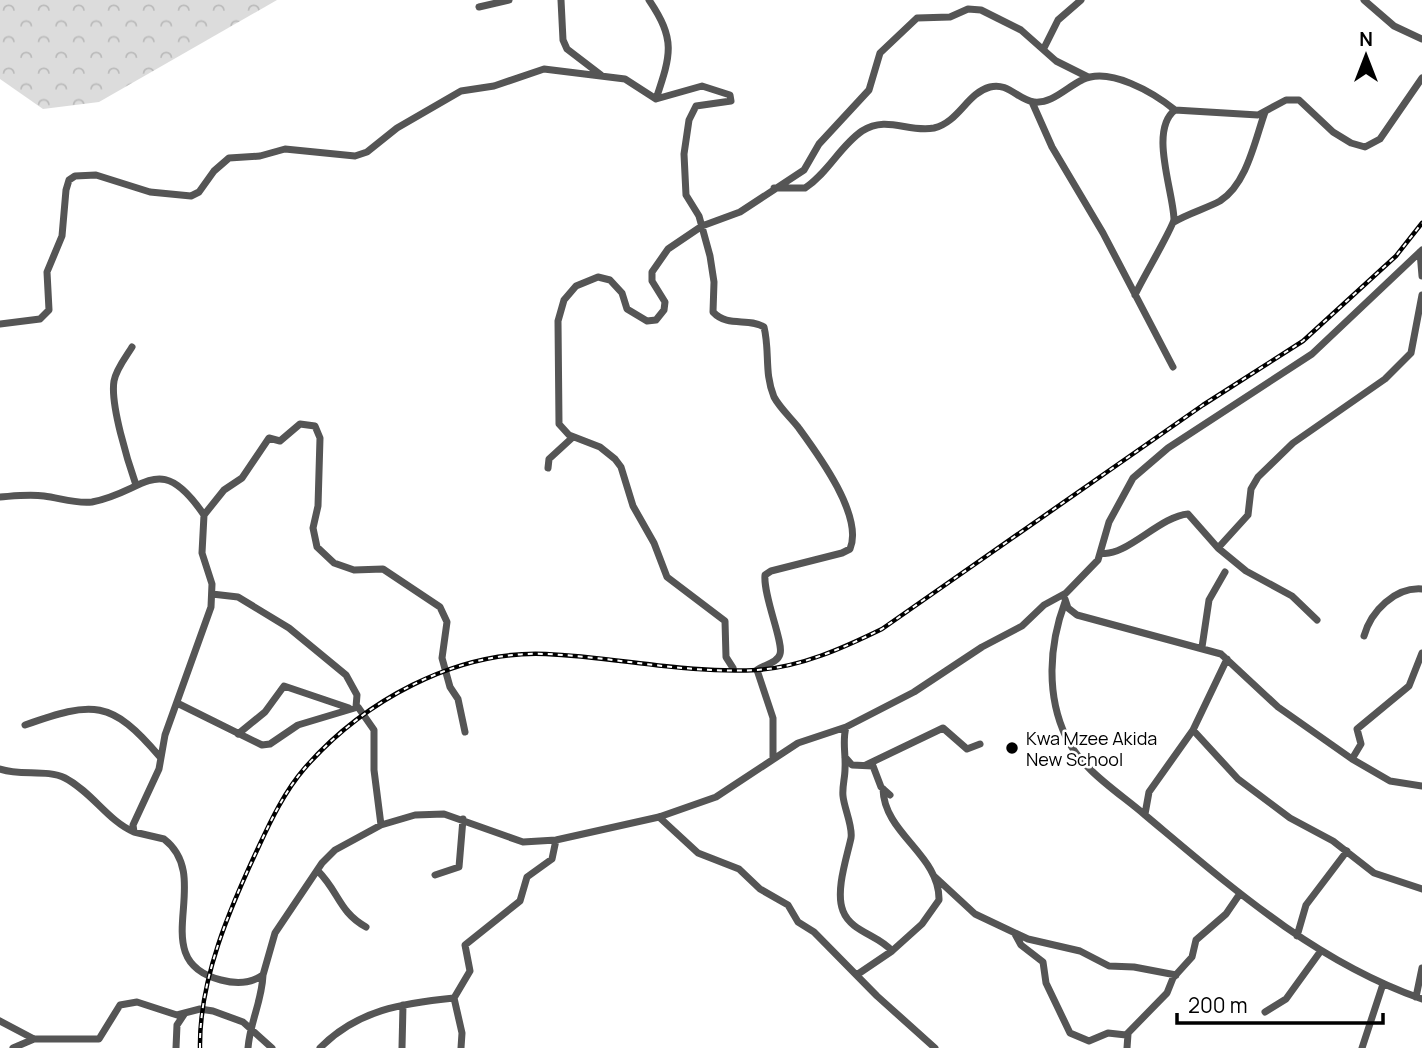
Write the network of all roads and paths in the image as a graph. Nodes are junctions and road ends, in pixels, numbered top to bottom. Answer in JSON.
{"nodes":[{"id":1,"x":509,"y":0,"type":"edge"},
{"id":2,"x":561,"y":0,"type":"edge"},
{"id":3,"x":649,"y":0,"type":"edge"},
{"id":4,"x":1081,"y":0,"type":"edge"},
{"id":5,"x":1364,"y":0,"type":"edge"},
{"id":6,"x":479,"y":6,"type":"dead end"},
{"id":7,"x":1422,"y":39,"type":"edge"},
{"id":8,"x":1044,"y":48,"type":"junction"},
{"id":9,"x":604,"y":77,"type":"junction"},
{"id":10,"x":1088,"y":77,"type":"junction"},
{"id":11,"x":1422,"y":78,"type":"edge"},
{"id":12,"x":656,"y":99,"type":"junction"},
{"id":13,"x":1032,"y":102,"type":"junction"},
{"id":14,"x":1175,"y":110,"type":"junction"},
{"id":15,"x":1265,"y":112,"type":"junction"},
{"id":16,"x":774,"y":188,"type":"junction"},
{"id":17,"x":1174,"y":222,"type":"junction"},
{"id":18,"x":702,"y":226,"type":"junction"},
{"id":19,"x":1421,"y":251,"type":"edge"},
{"id":20,"x":1422,"y":276,"type":"edge"},
{"id":21,"x":1135,"y":295,"type":"junction"},
{"id":22,"x":1422,"y":295,"type":"edge"},
{"id":23,"x":0,"y":324,"type":"edge"},
{"id":24,"x":132,"y":347,"type":"dead end"},
{"id":25,"x":1173,"y":367,"type":"dead end"},
{"id":26,"x":573,"y":437,"type":"junction"},
{"id":27,"x":548,"y":468,"type":"dead end"},
{"id":28,"x":136,"y":485,"type":"junction"},
{"id":29,"x":0,"y":497,"type":"edge"},
{"id":30,"x":204,"y":515,"type":"junction"},
{"id":31,"x":1218,"y":548,"type":"junction"},
{"id":32,"x":1101,"y":553,"type":"junction"},
{"id":33,"x":1225,"y":572,"type":"dead end"},
{"id":34,"x":1422,"y":589,"type":"edge"},
{"id":35,"x":1066,"y":593,"type":"junction"},
{"id":36,"x":212,"y":594,"type":"junction"},
{"id":37,"x":1065,"y":602,"type":"junction"},
{"id":38,"x":1317,"y":620,"type":"dead end"},
{"id":39,"x":1364,"y":636,"type":"dead end"},
{"id":40,"x":1202,"y":647,"type":"junction"},
{"id":41,"x":1422,"y":653,"type":"edge"},
{"id":42,"x":1227,"y":659,"type":"junction"},
{"id":43,"x":733,"y":668,"type":"dead end"},
{"id":44,"x":177,"y":703,"type":"junction"},
{"id":45,"x":353,"y":707,"type":"junction"},
{"id":46,"x":25,"y":725,"type":"dead end"},
{"id":47,"x":846,"y":727,"type":"junction"},
{"id":48,"x":1194,"y":730,"type":"junction"},
{"id":49,"x":464,"y":732,"type":"dead end"},
{"id":50,"x":238,"y":734,"type":"junction"},
{"id":51,"x":981,"y":744,"type":"dead end"},
{"id":52,"x":844,"y":756,"type":"junction"},
{"id":53,"x":160,"y":757,"type":"junction"},
{"id":54,"x":773,"y":758,"type":"junction"},
{"id":55,"x":1352,"y":759,"type":"junction"},
{"id":56,"x":866,"y":765,"type":"junction"},
{"id":57,"x":0,"y":769,"type":"edge"},
{"id":58,"x":1422,"y":786,"type":"edge"},
{"id":59,"x":883,"y":789,"type":"junction"},
{"id":60,"x":890,"y":795,"type":"dead end"},
{"id":61,"x":1145,"y":814,"type":"junction"},
{"id":62,"x":659,"y":817,"type":"junction"},
{"id":63,"x":463,"y":819,"type":"junction"},
{"id":64,"x":381,"y":825,"type":"junction"},
{"id":65,"x":134,"y":832,"type":"junction"},
{"id":66,"x":556,"y":840,"type":"junction"},
{"id":67,"x":1347,"y":850,"type":"junction"},
{"id":68,"x":318,"y":871,"type":"junction"},
{"id":69,"x":435,"y":875,"type":"dead end"},
{"id":70,"x":935,"y":877,"type":"junction"},
{"id":71,"x":1422,"y":889,"type":"edge"},
{"id":72,"x":1239,"y":895,"type":"junction"},
{"id":73,"x":366,"y":927,"type":"dead end"},
{"id":74,"x":1015,"y":934,"type":"junction"},
{"id":75,"x":1297,"y":936,"type":"junction"},
{"id":76,"x":892,"y":951,"type":"junction"},
{"id":77,"x":1320,"y":952,"type":"junction"},
{"id":78,"x":1422,"y":968,"type":"edge"},
{"id":79,"x":858,"y":974,"type":"junction"},
{"id":80,"x":263,"y":975,"type":"junction"},
{"id":81,"x":1176,"y":975,"type":"junction"},
{"id":82,"x":1383,"y":984,"type":"junction"},
{"id":83,"x":454,"y":998,"type":"junction"},
{"id":84,"x":1419,"y":998,"type":"edge"},
{"id":85,"x":403,"y":1005,"type":"junction"},
{"id":86,"x":1265,"y":1012,"type":"dead end"},
{"id":87,"x":185,"y":1013,"type":"junction"},
{"id":88,"x":0,"y":1021,"type":"edge"},
{"id":89,"x":249,"y":1026,"type":"junction"},
{"id":90,"x":1128,"y":1034,"type":"junction"},
{"id":91,"x":88,"y":1039,"type":"junction"},
{"id":92,"x":34,"y":1040,"type":"junction"},
{"id":93,"x":13,"y":1048,"type":"edge"},
{"id":94,"x":89,"y":1048,"type":"edge"},
{"id":95,"x":176,"y":1048,"type":"edge"},
{"id":96,"x":248,"y":1048,"type":"edge"},
{"id":97,"x":272,"y":1048,"type":"edge"},
{"id":98,"x":320,"y":1048,"type":"edge"},
{"id":99,"x":402,"y":1048,"type":"edge"},
{"id":100,"x":461,"y":1048,"type":"edge"},
{"id":101,"x":935,"y":1048,"type":"edge"},
{"id":102,"x":1127,"y":1048,"type":"edge"},
{"id":103,"x":1362,"y":1048,"type":"edge"}],
"edges":[{"from":1,"to":6,"type":"street"},
{"from":2,"to":9,"type":"street"},
{"from":3,"to":12,"type":"street"},
{"from":4,"to":8,"type":"street"},
{"from":5,"to":7,"type":"street"},
{"from":8,"to":10,"type":"street"},
{"from":8,"to":16,"type":"street"},
{"from":9,"to":12,"type":"street"},
{"from":9,"to":23,"type":"street"},
{"from":10,"to":13,"type":"street"},
{"from":10,"to":14,"type":"street"},
{"from":11,"to":15,"type":"street"},
{"from":12,"to":18,"type":"street"},
{"from":13,"to":16,"type":"street"},
{"from":13,"to":21,"type":"street"},
{"from":14,"to":15,"type":"street"},
{"from":14,"to":17,"type":"street"},
{"from":15,"to":17,"type":"street"},
{"from":16,"to":18,"type":"street"},
{"from":17,"to":21,"type":"street"},
{"from":18,"to":26,"type":"street"},
{"from":18,"to":54,"type":"street"},
{"from":19,"to":20,"type":"street"},
{"from":19,"to":32,"type":"street"},
{"from":21,"to":25,"type":"street"},
{"from":22,"to":31,"type":"street"},
{"from":24,"to":28,"type":"street"},
{"from":26,"to":27,"type":"street"},
{"from":26,"to":43,"type":"street"},
{"from":28,"to":29,"type":"street"},
{"from":28,"to":30,"type":"street"},
{"from":30,"to":36,"type":"street"},
{"from":30,"to":49,"type":"street"},
{"from":31,"to":32,"type":"street"},
{"from":31,"to":38,"type":"street"},
{"from":32,"to":35,"type":"street"},
{"from":33,"to":40,"type":"street"},
{"from":34,"to":39,"type":"street"},
{"from":35,"to":37,"type":"street"},
{"from":35,"to":47,"type":"street"},
{"from":36,"to":44,"type":"street"},
{"from":36,"to":45,"type":"street"},
{"from":37,"to":40,"type":"street"},
{"from":37,"to":61,"type":"street"},
{"from":40,"to":42,"type":"street"},
{"from":41,"to":55,"type":"street"},
{"from":42,"to":48,"type":"street"},
{"from":42,"to":55,"type":"street"},
{"from":44,"to":50,"type":"street"},
{"from":44,"to":53,"type":"street"},
{"from":45,"to":50,"type":"street"},
{"from":45,"to":50,"type":"street"},
{"from":45,"to":64,"type":"street"},
{"from":46,"to":53,"type":"street"},
{"from":47,"to":52,"type":"street"},
{"from":47,"to":54,"type":"street"},
{"from":48,"to":61,"type":"street"},
{"from":48,"to":67,"type":"street"},
{"from":51,"to":56,"type":"street"},
{"from":52,"to":56,"type":"street"},
{"from":52,"to":76,"type":"street"},
{"from":53,"to":65,"type":"street"},
{"from":54,"to":62,"type":"street"},
{"from":55,"to":58,"type":"street"},
{"from":56,"to":59,"type":"street"},
{"from":57,"to":65,"type":"street"},
{"from":59,"to":60,"type":"street"},
{"from":59,"to":70,"type":"street"},
{"from":61,"to":72,"type":"street"},
{"from":62,"to":66,"type":"street"},
{"from":62,"to":79,"type":"street"},
{"from":63,"to":64,"type":"street"},
{"from":63,"to":66,"type":"street"},
{"from":63,"to":69,"type":"street"},
{"from":64,"to":68,"type":"street"},
{"from":65,"to":80,"type":"street"},
{"from":66,"to":83,"type":"street"},
{"from":67,"to":71,"type":"street"},
{"from":67,"to":75,"type":"street"},
{"from":68,"to":73,"type":"street"},
{"from":68,"to":80,"type":"street"},
{"from":70,"to":74,"type":"street"},
{"from":70,"to":76,"type":"street"},
{"from":72,"to":75,"type":"street"},
{"from":72,"to":81,"type":"street"},
{"from":74,"to":81,"type":"street"},
{"from":74,"to":90,"type":"street"},
{"from":75,"to":77,"type":"street"},
{"from":76,"to":79,"type":"street"},
{"from":77,"to":82,"type":"street"},
{"from":77,"to":86,"type":"street"},
{"from":78,"to":84,"type":"street"},
{"from":79,"to":101,"type":"street"},
{"from":80,"to":89,"type":"street"},
{"from":81,"to":90,"type":"street"},
{"from":82,"to":84,"type":"street"},
{"from":82,"to":103,"type":"street"},
{"from":83,"to":85,"type":"street"},
{"from":83,"to":100,"type":"street"},
{"from":85,"to":98,"type":"street"},
{"from":85,"to":99,"type":"street"},
{"from":87,"to":89,"type":"street"},
{"from":87,"to":91,"type":"street"},
{"from":87,"to":95,"type":"street"},
{"from":88,"to":92,"type":"street"},
{"from":89,"to":96,"type":"street"},
{"from":89,"to":97,"type":"street"},
{"from":90,"to":102,"type":"street"},
{"from":91,"to":92,"type":"street"},
{"from":91,"to":94,"type":"street"},
{"from":92,"to":93,"type":"street"}]}
